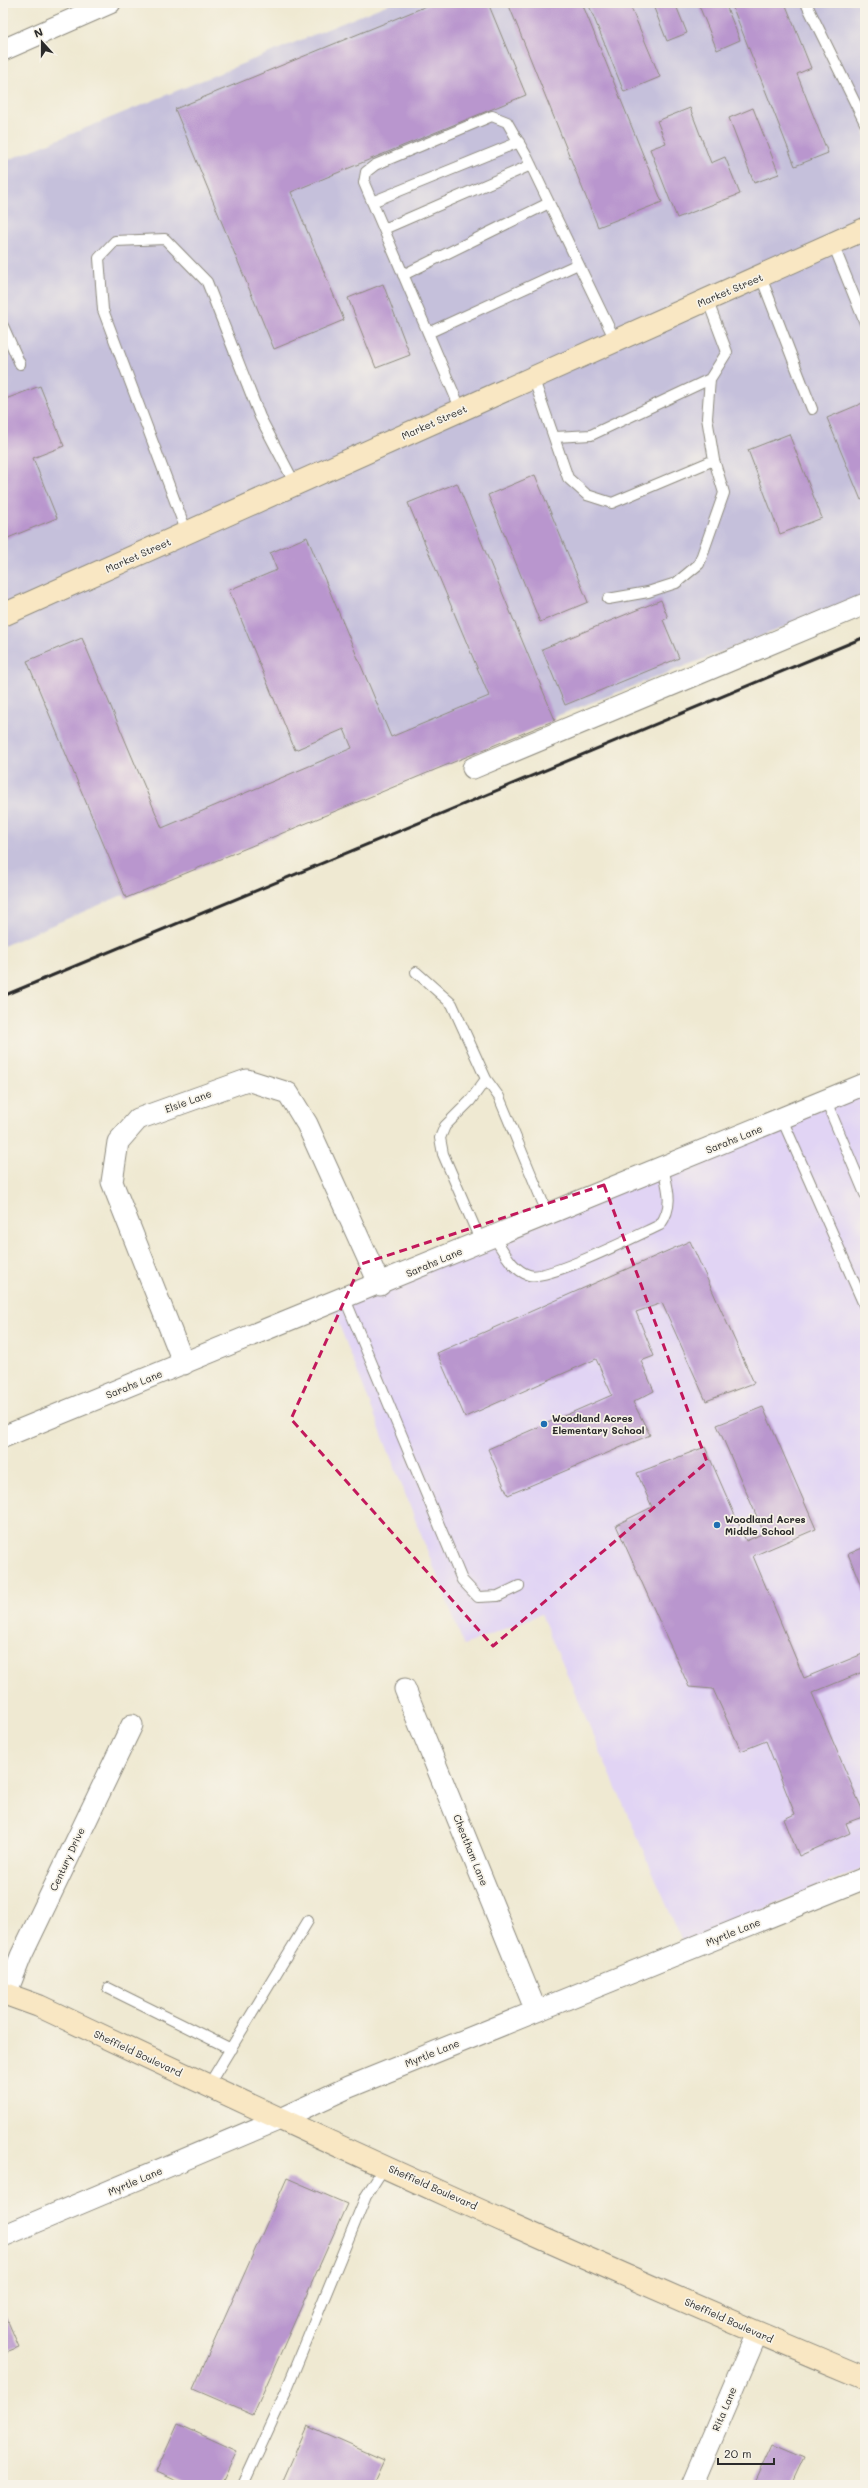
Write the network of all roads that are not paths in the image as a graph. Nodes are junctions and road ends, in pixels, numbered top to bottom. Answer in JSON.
{"nodes":[{"id":1,"x":110,"y":3,"type":"edge"},
{"id":2,"x":806,"y":3,"type":"edge"},
{"id":3,"x":3,"y":50,"type":"edge"},
{"id":4,"x":865,"y":123,"type":"edge"},
{"id":5,"x":519,"y":142,"type":"junction"},
{"id":6,"x":531,"y":165,"type":"junction"},
{"id":7,"x":372,"y":202,"type":"junction"},
{"id":8,"x":549,"y":203,"type":"junction"},
{"id":9,"x":384,"y":229,"type":"junction"},
{"id":10,"x":865,"y":229,"type":"edge"},
{"id":11,"x":833,"y":244,"type":"junction"},
{"id":12,"x":578,"y":264,"type":"junction"},
{"id":13,"x":403,"y":275,"type":"junction"},
{"id":14,"x":761,"y":277,"type":"junction"},
{"id":15,"x":707,"y":299,"type":"junction"},
{"id":16,"x":865,"y":323,"type":"edge"},
{"id":17,"x":3,"y":326,"type":"edge"},
{"id":18,"x":428,"y":333,"type":"junction"},
{"id":19,"x":615,"y":340,"type":"junction"},
{"id":20,"x":20,"y":364,"type":"dead end"},
{"id":21,"x":533,"y":377,"type":"junction"},
{"id":22,"x":710,"y":379,"type":"junction"},
{"id":23,"x":812,"y":409,"type":"dead end"},
{"id":24,"x":460,"y":410,"type":"junction"},
{"id":25,"x":555,"y":437,"type":"junction"},
{"id":26,"x":714,"y":460,"type":"junction"},
{"id":27,"x":295,"y":484,"type":"junction"},
{"id":28,"x":187,"y":533,"type":"junction"},
{"id":29,"x":608,"y":599,"type":"dead end"},
{"id":30,"x":865,"y":604,"type":"edge"},
{"id":31,"x":3,"y":615,"type":"edge"},
{"id":32,"x":473,"y":768,"type":"dead end"},
{"id":33,"x":416,"y":972,"type":"dead end"},
{"id":34,"x":486,"y":1079,"type":"junction"},
{"id":35,"x":864,"y":1087,"type":"edge"},
{"id":36,"x":826,"y":1101,"type":"junction"},
{"id":37,"x":782,"y":1119,"type":"junction"},
{"id":38,"x":663,"y":1168,"type":"junction"},
{"id":39,"x":865,"y":1194,"type":"edge"},
{"id":40,"x":548,"y":1215,"type":"junction"},
{"id":41,"x":488,"y":1240,"type":"junction"},
{"id":42,"x":380,"y":1285,"type":"junction"},
{"id":43,"x":346,"y":1299,"type":"junction"},
{"id":44,"x":865,"y":1307,"type":"edge"},
{"id":45,"x":184,"y":1364,"type":"junction"},
{"id":46,"x":3,"y":1438,"type":"edge"},
{"id":47,"x":519,"y":1586,"type":"dead end"},
{"id":48,"x":405,"y":1689,"type":"dead end"},
{"id":49,"x":132,"y":1725,"type":"dead end"},
{"id":50,"x":865,"y":1878,"type":"edge"},
{"id":51,"x":308,"y":1921,"type":"dead end"},
{"id":52,"x":108,"y":1988,"type":"dead end"},
{"id":53,"x":5,"y":1993,"type":"edge"},
{"id":54,"x":536,"y":2011,"type":"junction"},
{"id":55,"x":230,"y":2049,"type":"junction"},
{"id":56,"x":208,"y":2086,"type":"junction"},
{"id":57,"x":280,"y":2120,"type":"junction"},
{"id":58,"x":385,"y":2166,"type":"junction"},
{"id":59,"x":3,"y":2236,"type":"edge"},
{"id":60,"x":757,"y":2333,"type":"junction"},
{"id":61,"x":865,"y":2378,"type":"edge"},
{"id":62,"x":242,"y":2485,"type":"edge"},
{"id":63,"x":692,"y":2485,"type":"edge"}],
"edges":[{"from":1,"to":3,"type":"street"},
{"from":2,"to":4,"type":"lane"},
{"from":5,"to":6,"type":"lane"},
{"from":5,"to":7,"type":"lane"},
{"from":5,"to":7,"type":"lane"},
{"from":6,"to":8,"type":"lane"},
{"from":6,"to":9,"type":"lane"},
{"from":7,"to":9,"type":"lane"},
{"from":8,"to":12,"type":"lane"},
{"from":8,"to":13,"type":"lane"},
{"from":9,"to":13,"type":"lane"},
{"from":10,"to":11,"type":"main road","name":"Market Street"},
{"from":11,"to":14,"type":"main road","name":"Market Street"},
{"from":11,"to":16,"type":"lane"},
{"from":12,"to":18,"type":"lane"},
{"from":12,"to":19,"type":"lane"},
{"from":13,"to":18,"type":"lane"},
{"from":14,"to":15,"type":"main road","name":"Market Street"},
{"from":14,"to":23,"type":"lane"},
{"from":15,"to":19,"type":"main road","name":"Market Street"},
{"from":15,"to":22,"type":"lane"},
{"from":17,"to":20,"type":"lane"},
{"from":18,"to":24,"type":"lane"},
{"from":19,"to":21,"type":"main road","name":"Market Street"},
{"from":21,"to":24,"type":"main road","name":"Market Street"},
{"from":21,"to":25,"type":"lane"},
{"from":22,"to":25,"type":"lane"},
{"from":22,"to":26,"type":"lane"},
{"from":24,"to":27,"type":"main road","name":"Market Street"},
{"from":25,"to":26,"type":"lane"},
{"from":26,"to":29,"type":"lane"},
{"from":27,"to":28,"type":"main road","name":"Market Street"},
{"from":27,"to":28,"type":"lane"},
{"from":28,"to":31,"type":"main road","name":"Market Street"},
{"from":30,"to":32,"type":"street"},
{"from":33,"to":34,"type":"lane"},
{"from":34,"to":40,"type":"lane"},
{"from":34,"to":41,"type":"lane"},
{"from":35,"to":36,"type":"street","name":"Sarahs Lane"},
{"from":36,"to":37,"type":"street","name":"Sarahs Lane"},
{"from":36,"to":39,"type":"lane"},
{"from":37,"to":38,"type":"street","name":"Sarahs Lane"},
{"from":37,"to":44,"type":"lane"},
{"from":38,"to":40,"type":"street","name":"Sarahs Lane"},
{"from":38,"to":41,"type":"lane"},
{"from":40,"to":41,"type":"street","name":"Sarahs Lane"},
{"from":41,"to":42,"type":"street","name":"Sarahs Lane"},
{"from":42,"to":43,"type":"street","name":"Sarahs Lane"},
{"from":42,"to":45,"type":"street","name":"Elsie Lane"},
{"from":43,"to":45,"type":"street","name":"Sarahs Lane"},
{"from":43,"to":47,"type":"lane"},
{"from":45,"to":46,"type":"street","name":"Sarahs Lane"},
{"from":48,"to":54,"type":"street","name":"Cheatham Lane"},
{"from":49,"to":53,"type":"street","name":"Century Drive"},
{"from":50,"to":54,"type":"street","name":"Myrtle Lane"},
{"from":51,"to":55,"type":"lane"},
{"from":52,"to":55,"type":"lane"},
{"from":53,"to":56,"type":"main road","name":"Sheffield Boulevard"},
{"from":54,"to":57,"type":"street","name":"Myrtle Lane"},
{"from":55,"to":56,"type":"lane"},
{"from":56,"to":57,"type":"main road","name":"Sheffield Boulevard"},
{"from":57,"to":58,"type":"main road","name":"Sheffield Boulevard"},
{"from":57,"to":59,"type":"street","name":"Myrtle Lane"},
{"from":58,"to":60,"type":"main road","name":"Sheffield Boulevard"},
{"from":58,"to":62,"type":"lane"},
{"from":60,"to":61,"type":"main road","name":"Sheffield Boulevard"},
{"from":60,"to":63,"type":"street","name":"Rita Lane"}]}
